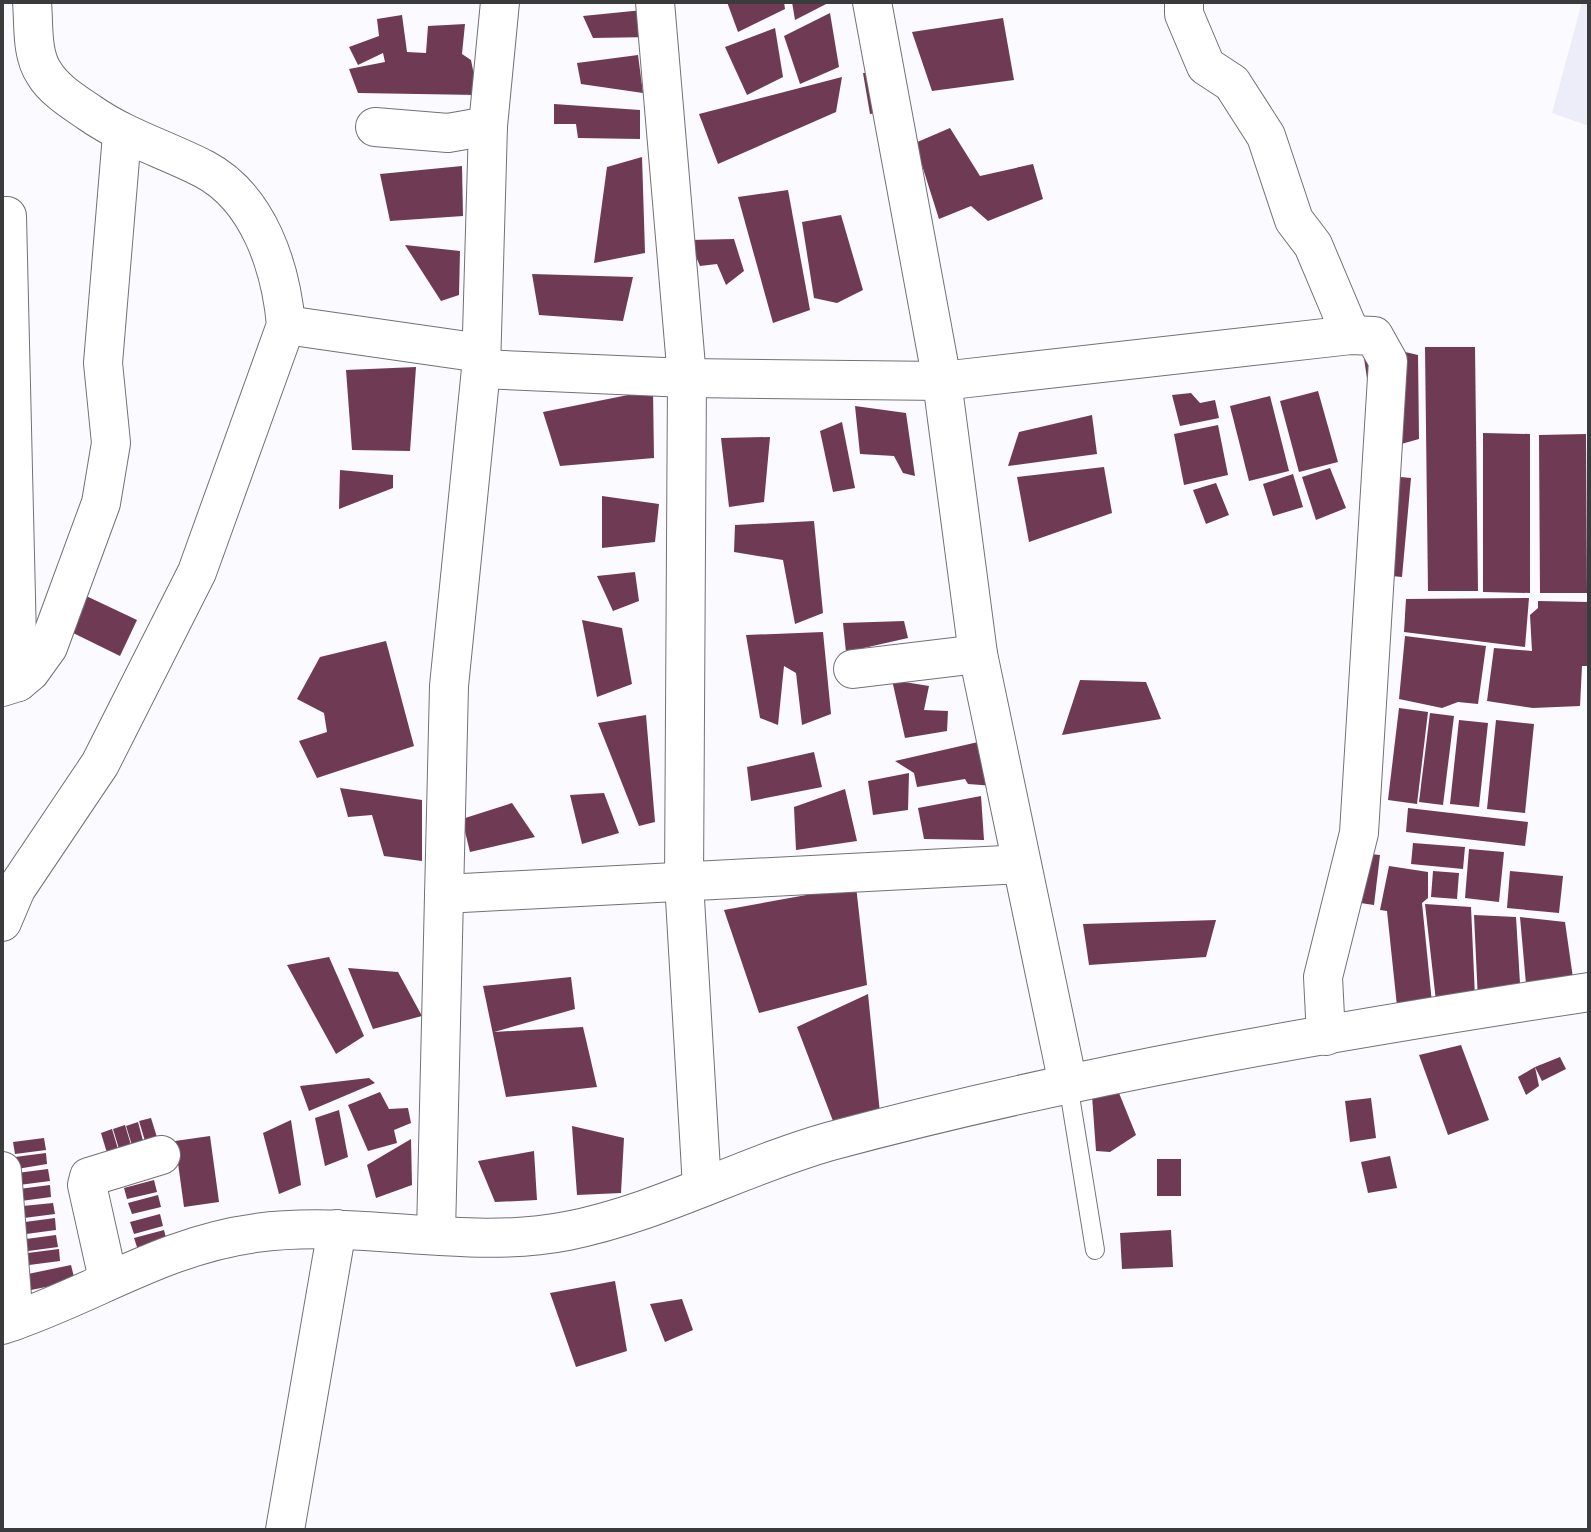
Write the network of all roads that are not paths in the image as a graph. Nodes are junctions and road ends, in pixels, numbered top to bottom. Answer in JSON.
{"nodes":[{"id":1,"x":32,"y":2,"type":"edge"},
{"id":2,"x":500,"y":2,"type":"edge"},
{"id":3,"x":655,"y":2,"type":"edge"},
{"id":4,"x":872,"y":2,"type":"edge"},
{"id":5,"x":1184,"y":2,"type":"edge"},
{"id":6,"x":488,"y":126,"type":"junction"},
{"id":7,"x":375,"y":127,"type":"dead end"},
{"id":8,"x":122,"y":135,"type":"junction"},
{"id":9,"x":2,"y":216,"type":"edge"},
{"id":10,"x":286,"y":325,"type":"junction"},
{"id":11,"x":1351,"y":335,"type":"junction"},
{"id":12,"x":481,"y":361,"type":"junction"},
{"id":13,"x":687,"y":378,"type":"junction"},
{"id":14,"x":942,"y":381,"type":"junction"},
{"id":15,"x":978,"y":654,"type":"junction"},
{"id":16,"x":853,"y":669,"type":"dead end"},
{"id":17,"x":10,"y":685,"type":"edge"},
{"id":18,"x":1021,"y":864,"type":"junction"},
{"id":19,"x":684,"y":882,"type":"junction"},
{"id":20,"x":444,"y":894,"type":"junction"},
{"id":21,"x":2,"y":922,"type":"edge"},
{"id":22,"x":1589,"y":992,"type":"edge"},
{"id":23,"x":1326,"y":1036,"type":"junction"},
{"id":24,"x":1068,"y":1084,"type":"junction"},
{"id":25,"x":161,"y":1155,"type":"dead end"},
{"id":26,"x":2,"y":1171,"type":"edge"},
{"id":27,"x":702,"y":1187,"type":"junction"},
{"id":28,"x":337,"y":1229,"type":"junction"},
{"id":29,"x":436,"y":1233,"type":"junction"},
{"id":30,"x":1095,"y":1250,"type":"dead end"},
{"id":31,"x":108,"y":1279,"type":"junction"},
{"id":32,"x":8,"y":1323,"type":"edge"},
{"id":33,"x":285,"y":1530,"type":"edge"}],
"edges":[{"from":1,"to":8,"type":"street"},
{"from":2,"to":6,"type":"street"},
{"from":3,"to":13,"type":"street"},
{"from":4,"to":14,"type":"street"},
{"from":5,"to":11,"type":"street"},
{"from":6,"to":7,"type":"street"},
{"from":6,"to":12,"type":"street"},
{"from":8,"to":10,"type":"street"},
{"from":8,"to":17,"type":"street"},
{"from":9,"to":17,"type":"street"},
{"from":10,"to":12,"type":"street"},
{"from":10,"to":21,"type":"street"},
{"from":11,"to":14,"type":"street"},
{"from":11,"to":23,"type":"street"},
{"from":12,"to":13,"type":"street"},
{"from":12,"to":20,"type":"street"},
{"from":13,"to":14,"type":"street"},
{"from":13,"to":19,"type":"street"},
{"from":14,"to":15,"type":"street"},
{"from":15,"to":16,"type":"street"},
{"from":15,"to":18,"type":"street"},
{"from":18,"to":19,"type":"street"},
{"from":18,"to":24,"type":"street"},
{"from":19,"to":20,"type":"street"},
{"from":19,"to":27,"type":"street"},
{"from":20,"to":29,"type":"street"},
{"from":22,"to":23,"type":"street"},
{"from":23,"to":24,"type":"street"},
{"from":24,"to":27,"type":"street"},
{"from":24,"to":30,"type":"lane"},
{"from":25,"to":31,"type":"street"},
{"from":26,"to":32,"type":"street"},
{"from":27,"to":29,"type":"street"},
{"from":28,"to":29,"type":"street"},
{"from":28,"to":31,"type":"street"},
{"from":28,"to":33,"type":"street"},
{"from":31,"to":32,"type":"street"}]}
